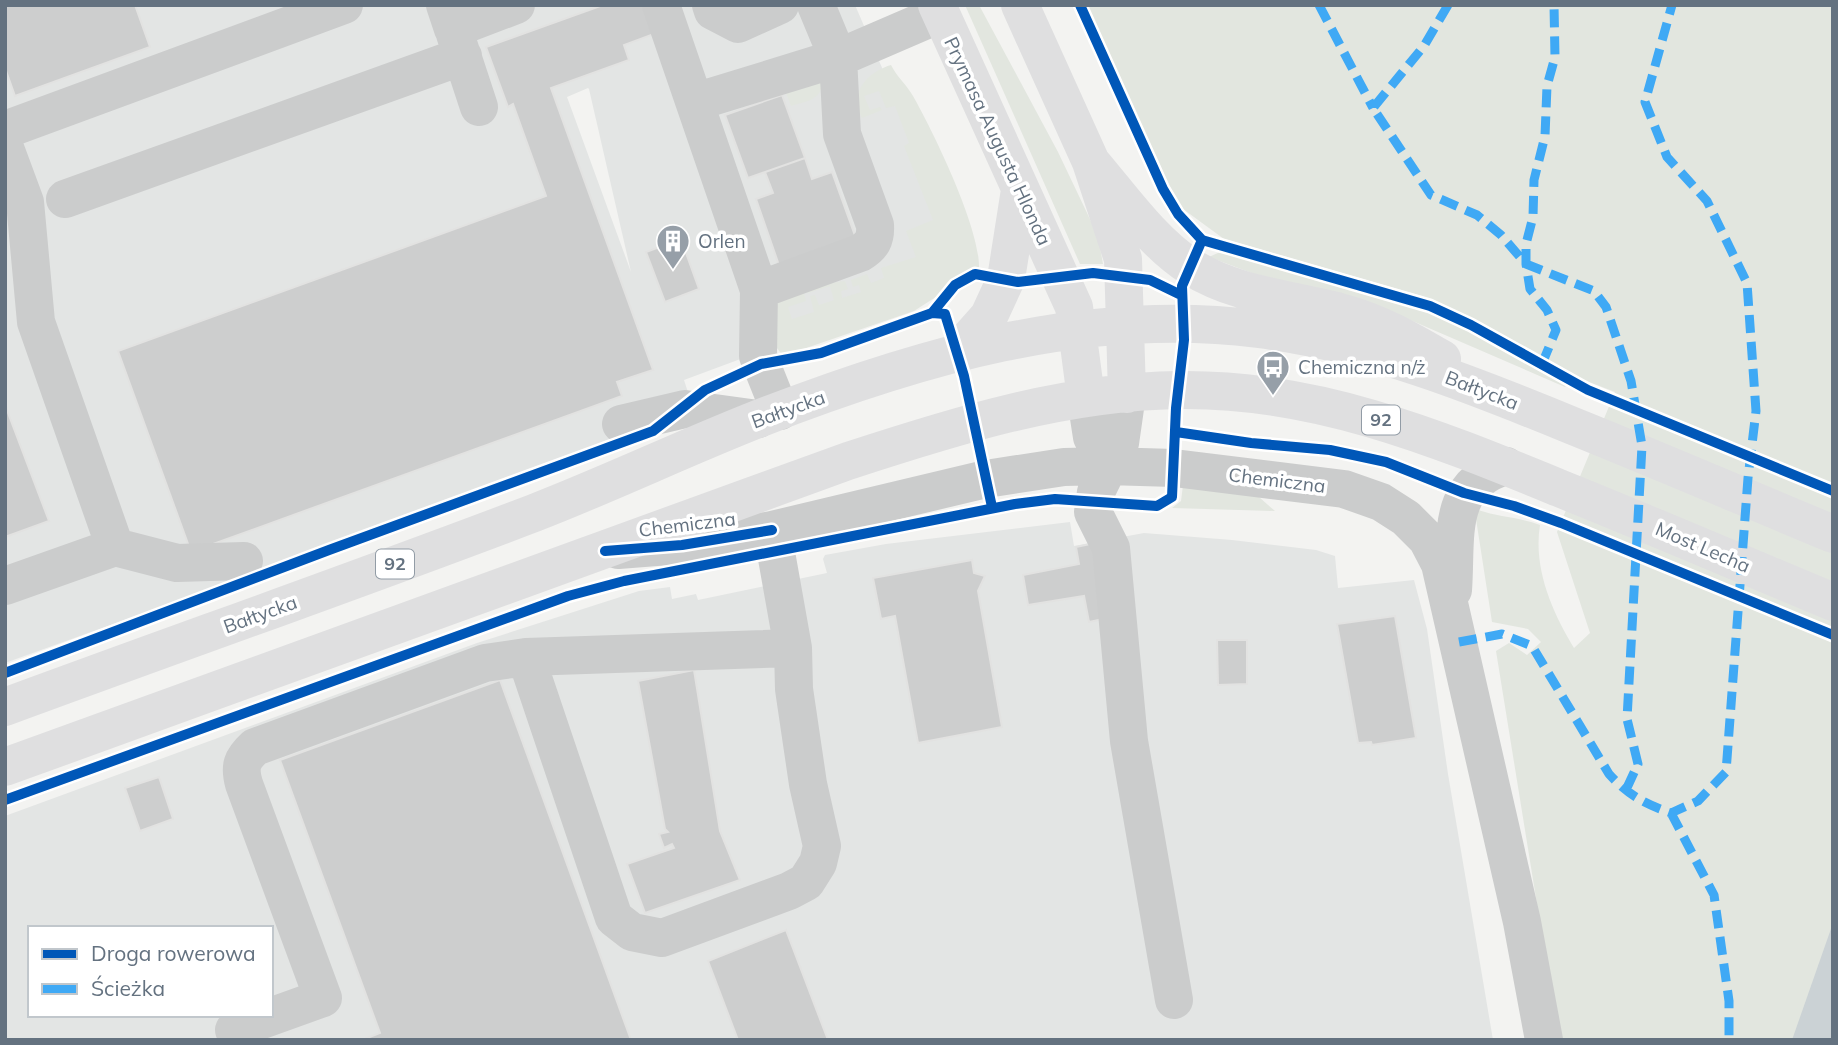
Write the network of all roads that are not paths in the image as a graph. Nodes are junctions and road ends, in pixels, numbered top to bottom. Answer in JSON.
{"nodes":[{"id":1,"x":344,"y":5,"type":"edge"},
{"id":2,"x":516,"y":5,"type":"edge"},
{"id":3,"x":661,"y":5,"type":"edge"},
{"id":4,"x":711,"y":5,"type":"edge"},
{"id":5,"x":780,"y":5,"type":"edge"},
{"id":6,"x":816,"y":5,"type":"edge"},
{"id":7,"x":1020,"y":5,"type":"edge"},
{"id":8,"x":938,"y":9,"type":"edge"},
{"id":9,"x":454,"y":30,"type":"edge"},
{"id":10,"x":838,"y":58,"type":"junction"},
{"id":11,"x":695,"y":102,"type":"junction"},
{"id":12,"x":479,"y":107,"type":"dead end"},
{"id":13,"x":5,"y":130,"type":"edge"},
{"id":14,"x":5,"y":148,"type":"edge"},
{"id":15,"x":1091,"y":162,"type":"junction"},
{"id":16,"x":1020,"y":190,"type":"junction"},
{"id":17,"x":65,"y":199,"type":"dead end"},
{"id":18,"x":759,"y":290,"type":"junction"},
{"id":19,"x":1127,"y":325,"type":"junction"},
{"id":20,"x":1079,"y":328,"type":"junction"},
{"id":21,"x":957,"y":352,"type":"junction"},
{"id":22,"x":1128,"y":394,"type":"junction"},
{"id":23,"x":1087,"y":398,"type":"junction"},
{"id":24,"x":1514,"y":402,"type":"junction"},
{"id":25,"x":769,"y":415,"type":"junction"},
{"id":26,"x":621,"y":424,"type":"dead end"},
{"id":27,"x":1107,"y":466,"type":"junction"},
{"id":28,"x":1506,"y":466,"type":"junction"},
{"id":29,"x":772,"y":530,"type":"junction"},
{"id":30,"x":1833,"y":534,"type":"edge"},
{"id":31,"x":115,"y":547,"type":"junction"},
{"id":32,"x":605,"y":551,"type":"junction"},
{"id":33,"x":244,"y":561,"type":"dead end"},
{"id":34,"x":5,"y":586,"type":"edge"},
{"id":35,"x":1833,"y":601,"type":"edge"},
{"id":36,"x":1452,"y":609,"type":"junction"},
{"id":37,"x":793,"y":648,"type":"junction"},
{"id":38,"x":526,"y":657,"type":"junction"},
{"id":39,"x":5,"y":707,"type":"edge"},
{"id":40,"x":5,"y":767,"type":"edge"},
{"id":41,"x":1174,"y":1000,"type":"dead end"},
{"id":42,"x":273,"y":1016,"type":"edge"},
{"id":43,"x":270,"y":1017,"type":"edge"},
{"id":44,"x":234,"y":1030,"type":"dead end"},
{"id":45,"x":1544,"y":1040,"type":"edge"}],
"edges":[{"from":1,"to":13,"type":"street"},
{"from":2,"to":9,"type":"street"},
{"from":3,"to":11,"type":"street"},
{"from":4,"to":5,"type":"street"},
{"from":6,"to":10,"type":"street"},
{"from":7,"to":15,"type":"main road"},
{"from":8,"to":10,"type":"street"},
{"from":8,"to":16,"type":"main road","name":"Prymasa Augusta Hlonda"},
{"from":9,"to":12,"type":"street"},
{"from":9,"to":17,"type":"street"},
{"from":10,"to":11,"type":"street"},
{"from":10,"to":18,"type":"street"},
{"from":11,"to":18,"type":"street"},
{"from":14,"to":31,"type":"street"},
{"from":15,"to":19,"type":"main road"},
{"from":15,"to":24,"type":"main road"},
{"from":16,"to":20,"type":"main road","name":"Prymasa Augusta Hlonda"},
{"from":16,"to":21,"type":"main road"},
{"from":18,"to":25,"type":"street"},
{"from":19,"to":20,"type":"main road","name":"Bałtycka","number":"92"},
{"from":19,"to":22,"type":"main road"},
{"from":19,"to":24,"type":"main road","name":"Bałtycka","number":"92"},
{"from":20,"to":21,"type":"main road","name":"Bałtycka","number":"92"},
{"from":20,"to":23,"type":"main road","name":"Prymasa Augusta Hlonda"},
{"from":21,"to":25,"type":"main road","name":"Bałtycka","number":"92"},
{"from":22,"to":23,"type":"main road","number":"92"},
{"from":22,"to":27,"type":"street"},
{"from":22,"to":28,"type":"main road","number":"92"},
{"from":23,"to":27,"type":"street"},
{"from":23,"to":32,"type":"main road","number":"92"},
{"from":24,"to":30,"type":"main road","name":"Bałtycka","number":"92"},
{"from":25,"to":26,"type":"street"},
{"from":25,"to":39,"type":"main road","name":"Bałtycka","number":"92"},
{"from":27,"to":29,"type":"street","name":"Chemiczna"},
{"from":27,"to":36,"type":"street","name":"Chemiczna"},
{"from":27,"to":41,"type":"street"},
{"from":28,"to":35,"type":"main road","name":"Most Lecha","number":"92"},
{"from":28,"to":36,"type":"street"},
{"from":29,"to":32,"type":"street","name":"Chemiczna"},
{"from":29,"to":37,"type":"street"},
{"from":31,"to":33,"type":"street"},
{"from":31,"to":34,"type":"street"},
{"from":32,"to":40,"type":"main road","number":"92"},
{"from":36,"to":45,"type":"street","name":"Chemiczna"},
{"from":37,"to":38,"type":"street"},
{"from":37,"to":38,"type":"street"},
{"from":38,"to":42,"type":"street"},
{"from":43,"to":44,"type":"street"}]}
